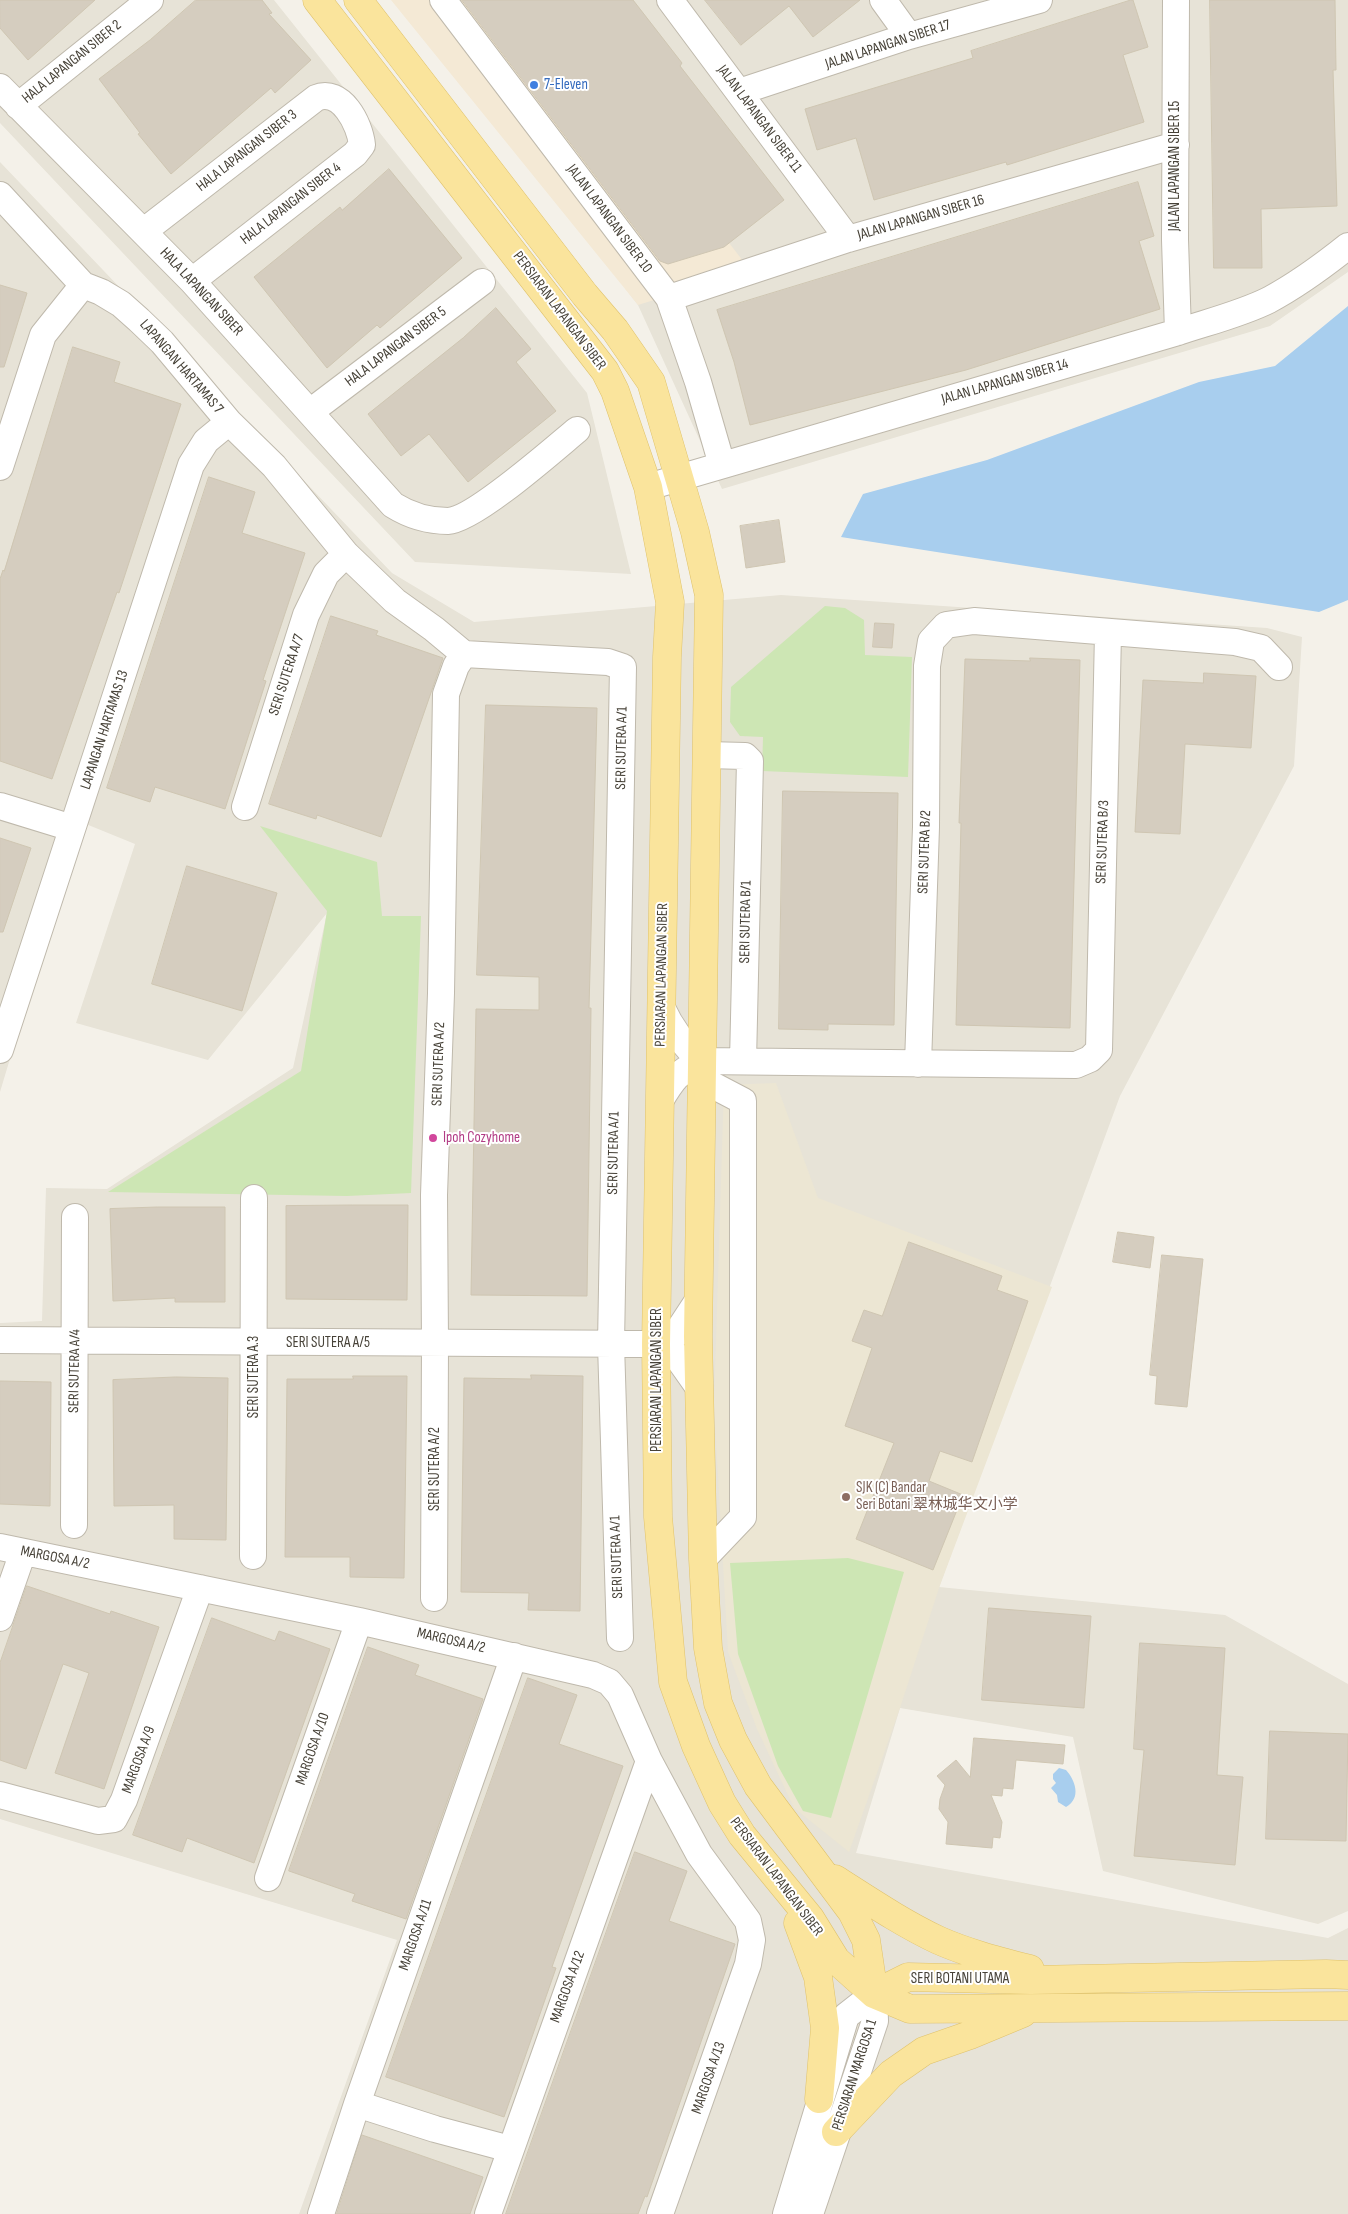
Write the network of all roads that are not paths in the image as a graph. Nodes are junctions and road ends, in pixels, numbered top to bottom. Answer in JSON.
{"nodes":[{"id":1,"x":150,"y":0,"type":"edge"},
{"id":2,"x":317,"y":0,"type":"edge"},
{"id":3,"x":358,"y":0,"type":"edge"},
{"id":4,"x":443,"y":0,"type":"edge"},
{"id":5,"x":670,"y":0,"type":"edge"},
{"id":6,"x":883,"y":0,"type":"edge"},
{"id":7,"x":1039,"y":0,"type":"edge"},
{"id":8,"x":1176,"y":0,"type":"edge"},
{"id":9,"x":909,"y":36,"type":"junction"},
{"id":10,"x":0,"y":87,"type":"edge"},
{"id":11,"x":739,"y":92,"type":"junction"},
{"id":12,"x":18,"y":106,"type":"junction"},
{"id":13,"x":352,"y":116,"type":"joint"},
{"id":14,"x":1176,"y":145,"type":"junction"},
{"id":15,"x":0,"y":194,"type":"edge"},
{"id":16,"x":144,"y":230,"type":"junction"},
{"id":17,"x":848,"y":239,"type":"junction"},
{"id":18,"x":1348,"y":246,"type":"edge"},
{"id":19,"x":192,"y":281,"type":"junction"},
{"id":20,"x":482,"y":282,"type":"dead end"},
{"id":21,"x":82,"y":285,"type":"junction"},
{"id":22,"x":669,"y":298,"type":"junction"},
{"id":23,"x":1178,"y":332,"type":"junction"},
{"id":24,"x":310,"y":412,"type":"junction"},
{"id":25,"x":229,"y":422,"type":"junction"},
{"id":26,"x":577,"y":430,"type":"dead end"},
{"id":27,"x":722,"y":465,"type":"junction"},
{"id":28,"x":0,"y":467,"type":"edge"},
{"id":29,"x":680,"y":477,"type":"junction"},
{"id":30,"x":648,"y":487,"type":"junction"},
{"id":31,"x":346,"y":554,"type":"junction"},
{"id":32,"x":1108,"y":633,"type":"junction"},
{"id":33,"x":464,"y":654,"type":"junction"},
{"id":34,"x":1279,"y":667,"type":"dead end"},
{"id":35,"x":707,"y":755,"type":"junction"},
{"id":36,"x":0,"y":806,"type":"edge"},
{"id":37,"x":245,"y":807,"type":"dead end"},
{"id":38,"x":72,"y":828,"type":"junction"},
{"id":39,"x":661,"y":1006,"type":"junction"},
{"id":40,"x":0,"y":1050,"type":"edge"},
{"id":41,"x":743,"y":1061,"type":"junction"},
{"id":42,"x":918,"y":1064,"type":"junction"},
{"id":43,"x":701,"y":1070,"type":"junction"},
{"id":44,"x":660,"y":1101,"type":"junction"},
{"id":45,"x":254,"y":1198,"type":"dead end"},
{"id":46,"x":74,"y":1217,"type":"dead end"},
{"id":47,"x":699,"y":1299,"type":"junction"},
{"id":48,"x":0,"y":1340,"type":"edge"},
{"id":49,"x":76,"y":1341,"type":"junction"},
{"id":50,"x":254,"y":1342,"type":"junction"},
{"id":51,"x":435,"y":1343,"type":"junction"},
{"id":52,"x":611,"y":1344,"type":"junction"},
{"id":53,"x":656,"y":1344,"type":"junction"},
{"id":54,"x":699,"y":1388,"type":"junction"},
{"id":55,"x":74,"y":1525,"type":"dead end"},
{"id":56,"x":12,"y":1550,"type":"edge"},
{"id":57,"x":253,"y":1556,"type":"dead end"},
{"id":58,"x":703,"y":1559,"type":"junction"},
{"id":59,"x":200,"y":1588,"type":"junction"},
{"id":60,"x":434,"y":1598,"type":"dead end"},
{"id":61,"x":0,"y":1618,"type":"edge"},
{"id":62,"x":359,"y":1621,"type":"junction"},
{"id":63,"x":620,"y":1638,"type":"dead end"},
{"id":64,"x":514,"y":1656,"type":"junction"},
{"id":65,"x":649,"y":1761,"type":"junction"},
{"id":66,"x":0,"y":1795,"type":"edge"},
{"id":67,"x":766,"y":1865,"type":"junction"},
{"id":68,"x":821,"y":1870,"type":"junction"},
{"id":69,"x":268,"y":1878,"type":"dead end"},
{"id":70,"x":752,"y":1940,"type":"joint"},
{"id":71,"x":1348,"y":1976,"type":"edge"},
{"id":72,"x":1067,"y":1979,"type":"junction"},
{"id":73,"x":874,"y":1994,"type":"junction"},
{"id":74,"x":1348,"y":2006,"type":"edge"},
{"id":75,"x":1036,"y":2008,"type":"junction"},
{"id":76,"x":819,"y":2099,"type":"junction"},
{"id":77,"x":357,"y":2104,"type":"junction"},
{"id":78,"x":836,"y":2132,"type":"junction"},
{"id":79,"x":510,"y":2149,"type":"junction"},
{"id":80,"x":321,"y":2214,"type":"edge"},
{"id":81,"x":488,"y":2214,"type":"edge"},
{"id":82,"x":660,"y":2214,"type":"edge"},
{"id":83,"x":786,"y":2214,"type":"edge"},
{"id":84,"x":810,"y":2214,"type":"edge"}],
"edges":[{"from":1,"to":12,"type":"street","name":"HALA LAPANGAN SIBER 2"},
{"from":2,"to":30,"type":"main road","name":"PERSIARAN LAPANGAN SIBER"},
{"from":3,"to":29,"type":"main road","name":"PERSIARAN LAPANGAN SIBER"},
{"from":4,"to":22,"type":"street","name":"JALAN LAPANGAN SIBER 10"},
{"from":5,"to":11,"type":"street","name":"JALAN LAPANGAN SIBER 11"},
{"from":6,"to":9,"type":"street"},
{"from":7,"to":9,"type":"street","name":"JALAN LAPANGAN SIBER 17"},
{"from":8,"to":14,"type":"street","name":"JALAN LAPANGAN SIBER 15"},
{"from":9,"to":11,"type":"street","name":"JALAN LAPANGAN SIBER 17"},
{"from":10,"to":12,"type":"street","name":"HALA LAPANGAN SIBER"},
{"from":11,"to":17,"type":"street","name":"JALAN LAPANGAN SIBER 11"},
{"from":12,"to":16,"type":"street","name":"HALA LAPANGAN SIBER"},
{"from":13,"to":16,"type":"street","name":"HALA LAPANGAN SIBER 3"},
{"from":13,"to":19,"type":"street","name":"HALA LAPANGAN SIBER 4"},
{"from":14,"to":17,"type":"street","name":"JALAN LAPANGAN SIBER 16"},
{"from":14,"to":23,"type":"street","name":"JALAN LAPANGAN SIBER 15"},
{"from":15,"to":21,"type":"street","name":"LAPANGAN HARTAMAS 7"},
{"from":16,"to":19,"type":"street","name":"HALA LAPANGAN SIBER"},
{"from":17,"to":22,"type":"street","name":"JALAN LAPANGAN SIBER 16"},
{"from":18,"to":23,"type":"street","name":"JALAN LAPANGAN SIBER 14"},
{"from":19,"to":24,"type":"street","name":"HALA LAPANGAN SIBER"},
{"from":20,"to":24,"type":"street","name":"HALA LAPANGAN SIBER 5"},
{"from":21,"to":25,"type":"street","name":"LAPANGAN HARTAMAS 7"},
{"from":21,"to":28,"type":"street"},
{"from":22,"to":27,"type":"street","name":"JALAN LAPANGAN SIBER 10"},
{"from":23,"to":27,"type":"street","name":"JALAN LAPANGAN SIBER 14"},
{"from":24,"to":26,"type":"street","name":"HALA LAPANGAN SIBER"},
{"from":25,"to":31,"type":"street","name":"LAPANGAN HARTAMAS 7"},
{"from":25,"to":38,"type":"street","name":"LAPANGAN HARTAMAS 13"},
{"from":27,"to":29,"type":"street","name":"JALAN LAPANGAN SIBER 14"},
{"from":29,"to":30,"type":"street","name":"JALAN LAPANGAN SIBER 14"},
{"from":29,"to":35,"type":"main road","name":"PERSIARAN LAPANGAN SIBER"},
{"from":30,"to":39,"type":"main road","name":"PERSIARAN LAPANGAN SIBER"},
{"from":31,"to":33,"type":"street","name":"LAPANGAN HARTAMAS 7"},
{"from":31,"to":37,"type":"street","name":"SERI SUTERA A/7"},
{"from":32,"to":34,"type":"street"},
{"from":32,"to":42,"type":"street","name":"SERI SUTERA B/3"},
{"from":32,"to":42,"type":"street","name":"SERI SUTERA B/2"},
{"from":33,"to":51,"type":"street","name":"SERI SUTERA A/2"},
{"from":33,"to":52,"type":"street","name":"SERI SUTERA A/1"},
{"from":35,"to":41,"type":"street","name":"SERI SUTERA B/1"},
{"from":35,"to":43,"type":"main road","name":"PERSIARAN LAPANGAN SIBER"},
{"from":36,"to":38,"type":"street"},
{"from":38,"to":40,"type":"street","name":"LAPANGAN HARTAMAS 13"},
{"from":39,"to":43,"type":"street"},
{"from":39,"to":44,"type":"main road","name":"PERSIARAN LAPANGAN SIBER"},
{"from":41,"to":42,"type":"street"},
{"from":41,"to":43,"type":"street"},
{"from":43,"to":44,"type":"street"},
{"from":43,"to":47,"type":"main road","name":"PERSIARAN LAPANGAN SIBER"},
{"from":43,"to":58,"type":"street"},
{"from":44,"to":53,"type":"main road","name":"PERSIARAN LAPANGAN SIBER"},
{"from":45,"to":50,"type":"street","name":"SERI SUTERA A.3"},
{"from":46,"to":49,"type":"street","name":"SERI SUTERA A/4"},
{"from":47,"to":53,"type":"street"},
{"from":47,"to":54,"type":"main road","name":"PERSIARAN LAPANGAN SIBER"},
{"from":48,"to":49,"type":"street","name":"SERI SUTERA A/5"},
{"from":49,"to":50,"type":"street","name":"SERI SUTERA A/5"},
{"from":49,"to":55,"type":"street","name":"SERI SUTERA A/4"},
{"from":50,"to":51,"type":"street","name":"SERI SUTERA A/5"},
{"from":50,"to":57,"type":"street","name":"SERI SUTERA A.3"},
{"from":51,"to":52,"type":"street","name":"SERI SUTERA A/5"},
{"from":51,"to":60,"type":"street","name":"SERI SUTERA A/2"},
{"from":52,"to":53,"type":"street","name":"SERI SUTERA A/5"},
{"from":52,"to":63,"type":"street","name":"SERI SUTERA A/1"},
{"from":53,"to":54,"type":"street"},
{"from":53,"to":67,"type":"main road","name":"PERSIARAN LAPANGAN SIBER"},
{"from":54,"to":58,"type":"main road","name":"PERSIARAN LAPANGAN SIBER"},
{"from":56,"to":59,"type":"street","name":"MARGOSA A/2"},
{"from":56,"to":61,"type":"street"},
{"from":58,"to":68,"type":"main road","name":"PERSIARAN LAPANGAN SIBER"},
{"from":59,"to":62,"type":"street","name":"MARGOSA A/2"},
{"from":59,"to":66,"type":"street","name":"MARGOSA A/9"},
{"from":62,"to":64,"type":"street","name":"MARGOSA A/2"},
{"from":62,"to":69,"type":"street","name":"MARGOSA A/10"},
{"from":64,"to":65,"type":"street","name":"MARGOSA A/2"},
{"from":64,"to":77,"type":"street","name":"MARGOSA A/11"},
{"from":65,"to":70,"type":"street","name":"MARGOSA A/2"},
{"from":65,"to":79,"type":"street","name":"MARGOSA A/12"},
{"from":67,"to":73,"type":"main road","name":"PERSIARAN LAPANGAN SIBER"},
{"from":67,"to":76,"type":"main road"},
{"from":68,"to":72,"type":"main road"},
{"from":68,"to":73,"type":"main road","name":"PERSIARAN LAPANGAN SIBER"},
{"from":70,"to":82,"type":"street","name":"MARGOSA A/13"},
{"from":71,"to":72,"type":"main road","name":"SERI BOTANI UTAMA"},
{"from":72,"to":73,"type":"main road","name":"SERI BOTANI UTAMA"},
{"from":73,"to":75,"type":"main road","name":"SERI BOTANI UTAMA"},
{"from":73,"to":76,"type":"street","name":"PERSIARAN MARGOSA 1"},
{"from":73,"to":78,"type":"street","name":"PERSIARAN MARGOSA 1"},
{"from":74,"to":75,"type":"main road","name":"SERI BOTANI UTAMA"},
{"from":75,"to":78,"type":"main road"},
{"from":76,"to":83,"type":"street","name":"PERSIARAN MARGOSA 1"},
{"from":77,"to":79,"type":"street"},
{"from":77,"to":80,"type":"street","name":"MARGOSA A/11"},
{"from":78,"to":84,"type":"street","name":"PERSIARAN MARGOSA 1"},
{"from":79,"to":81,"type":"street","name":"MARGOSA A/12"}]}
